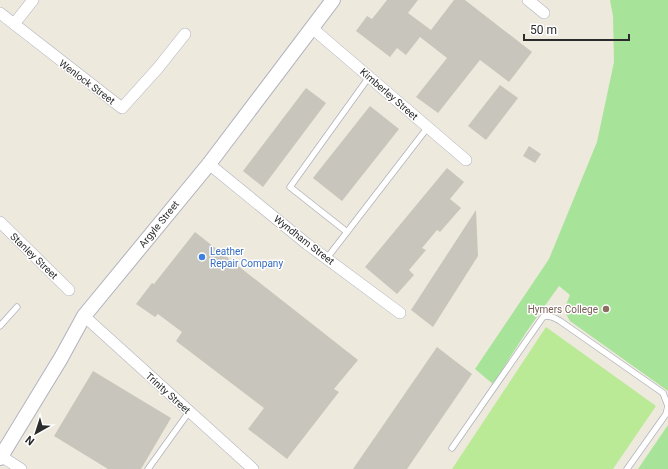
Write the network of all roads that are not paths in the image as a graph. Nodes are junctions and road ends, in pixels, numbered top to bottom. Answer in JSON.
{"nodes":[{"id":1,"x":33,"y":0,"type":"edge"},
{"id":2,"x":333,"y":0,"type":"edge"},
{"id":3,"x":528,"y":0,"type":"edge"},
{"id":4,"x":544,"y":13,"type":"dead end"},
{"id":5,"x":0,"y":14,"type":"edge"},
{"id":6,"x":14,"y":24,"type":"junction"},
{"id":7,"x":312,"y":28,"type":"junction"},
{"id":8,"x":185,"y":34,"type":"dead end"},
{"id":9,"x":369,"y":77,"type":"junction"},
{"id":10,"x":428,"y":127,"type":"junction"},
{"id":11,"x":466,"y":160,"type":"dead end"},
{"id":12,"x":209,"y":164,"type":"junction"},
{"id":13,"x":0,"y":222,"type":"edge"},
{"id":14,"x":347,"y":232,"type":"junction"},
{"id":15,"x":327,"y":258,"type":"junction"},
{"id":16,"x":69,"y":290,"type":"dead end"},
{"id":17,"x":17,"y":307,"type":"dead end"},
{"id":18,"x":400,"y":313,"type":"dead end"},
{"id":19,"x":84,"y":316,"type":"junction"},
{"id":20,"x":0,"y":326,"type":"edge"},
{"id":21,"x":189,"y":412,"type":"junction"},
{"id":22,"x":452,"y":448,"type":"dead end"},
{"id":23,"x":0,"y":457,"type":"edge"},
{"id":24,"x":21,"y":469,"type":"edge"},
{"id":25,"x":148,"y":469,"type":"edge"},
{"id":26,"x":253,"y":469,"type":"edge"},
{"id":27,"x":627,"y":469,"type":"edge"}],
"edges":[{"from":1,"to":6,"type":"street"},
{"from":2,"to":7,"type":"street","name":"Argyle Street"},
{"from":3,"to":4,"type":"street"},
{"from":5,"to":6,"type":"street","name":"Wenlock Street"},
{"from":6,"to":8,"type":"street","name":"Wenlock Street"},
{"from":7,"to":9,"type":"street","name":"Kimberley Street"},
{"from":7,"to":12,"type":"street","name":"Argyle Street"},
{"from":9,"to":10,"type":"street","name":"Kimberley Street"},
{"from":9,"to":14,"type":"lane"},
{"from":10,"to":11,"type":"street","name":"Kimberley Street"},
{"from":10,"to":14,"type":"lane"},
{"from":12,"to":15,"type":"street","name":"Wyndham Street"},
{"from":12,"to":19,"type":"street","name":"Argyle Street"},
{"from":13,"to":16,"type":"street","name":"Stanley Street"},
{"from":14,"to":15,"type":"lane"},
{"from":15,"to":18,"type":"street","name":"Wyndham Street"},
{"from":17,"to":20,"type":"lane"},
{"from":19,"to":21,"type":"street","name":"Trinity Street"},
{"from":19,"to":23,"type":"street","name":"Argyle Street"},
{"from":21,"to":25,"type":"lane"},
{"from":21,"to":26,"type":"street","name":"Trinity Street"},
{"from":22,"to":27,"type":"lane"},
{"from":23,"to":24,"type":"street"}]}
